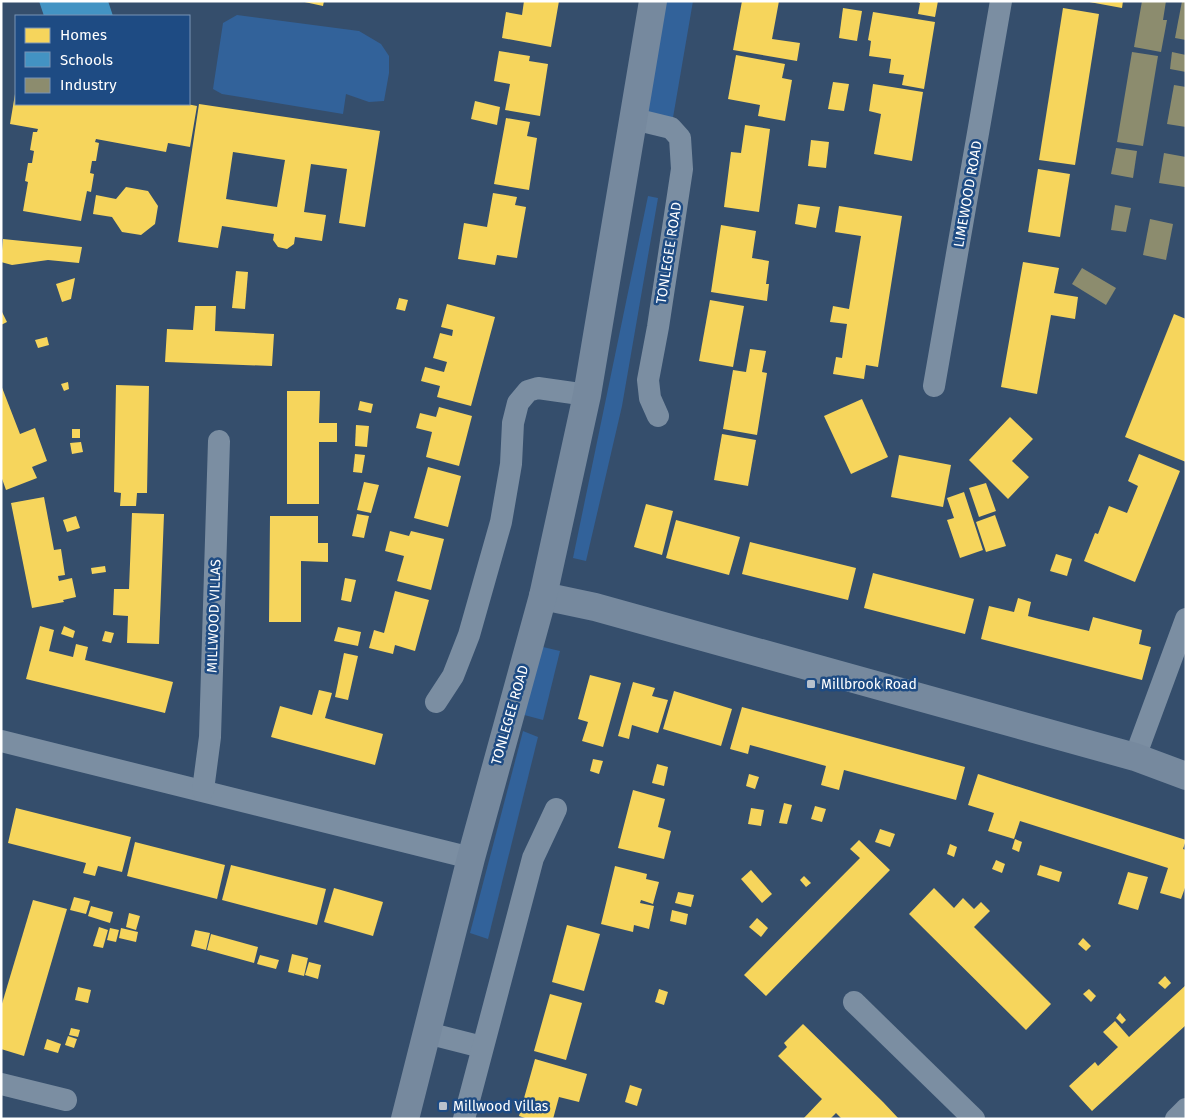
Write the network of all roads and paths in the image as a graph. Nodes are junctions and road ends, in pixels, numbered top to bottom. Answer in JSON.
{"nodes":[{"id":1,"x":653,"y":1,"type":"edge"},
{"id":2,"x":1001,"y":1,"type":"edge"},
{"id":3,"x":634,"y":119,"type":"junction"},
{"id":4,"x":934,"y":386,"type":"dead end"},
{"id":5,"x":587,"y":395,"type":"junction"},
{"id":6,"x":658,"y":416,"type":"dead end"},
{"id":7,"x":219,"y":441,"type":"dead end"},
{"id":8,"x":543,"y":596,"type":"junction"},
{"id":9,"x":1186,"y":619,"type":"edge"},
{"id":10,"x":436,"y":702,"type":"dead end"},
{"id":11,"x":1,"y":741,"type":"edge"},
{"id":12,"x":1135,"y":757,"type":"junction"},
{"id":13,"x":1186,"y":776,"type":"edge"},
{"id":14,"x":204,"y":790,"type":"junction"},
{"id":15,"x":556,"y":809,"type":"dead end"},
{"id":16,"x":471,"y":858,"type":"junction"},
{"id":17,"x":854,"y":1002,"type":"dead end"},
{"id":18,"x":426,"y":1033,"type":"junction"},
{"id":19,"x":482,"y":1047,"type":"junction"},
{"id":20,"x":1,"y":1084,"type":"edge"},
{"id":21,"x":66,"y":1100,"type":"dead end"},
{"id":22,"x":1186,"y":1109,"type":"edge"},
{"id":23,"x":405,"y":1119,"type":"edge"},
{"id":24,"x":464,"y":1119,"type":"edge"},
{"id":25,"x":974,"y":1119,"type":"edge"},
{"id":26,"x":1176,"y":1119,"type":"edge"}],
"edges":[{"from":1,"to":3,"type":"main road","name":"TONLEGEE ROAD"},
{"from":2,"to":4,"type":"street","name":"LIMEWOOD ROAD"},
{"from":3,"to":5,"type":"main road","name":"TONLEGEE ROAD"},
{"from":3,"to":6,"type":"street","name":"TONLEGEE ROAD"},
{"from":5,"to":8,"type":"main road","name":"TONLEGEE ROAD"},
{"from":5,"to":10,"type":"street"},
{"from":7,"to":14,"type":"street","name":"MILLWOOD VILLAS"},
{"from":8,"to":12,"type":"main road"},
{"from":8,"to":16,"type":"main road","name":"TONLEGEE ROAD"},
{"from":9,"to":12,"type":"street"},
{"from":11,"to":14,"type":"street"},
{"from":12,"to":13,"type":"main road"},
{"from":14,"to":16,"type":"street"},
{"from":15,"to":19,"type":"street"},
{"from":16,"to":18,"type":"main road","name":"TONLEGEE ROAD"},
{"from":17,"to":25,"type":"street"},
{"from":18,"to":19,"type":"street"},
{"from":18,"to":23,"type":"main road","name":"TONLEGEE ROAD"},
{"from":19,"to":24,"type":"street"},
{"from":20,"to":21,"type":"street"},
{"from":22,"to":26,"type":"street"}]}
